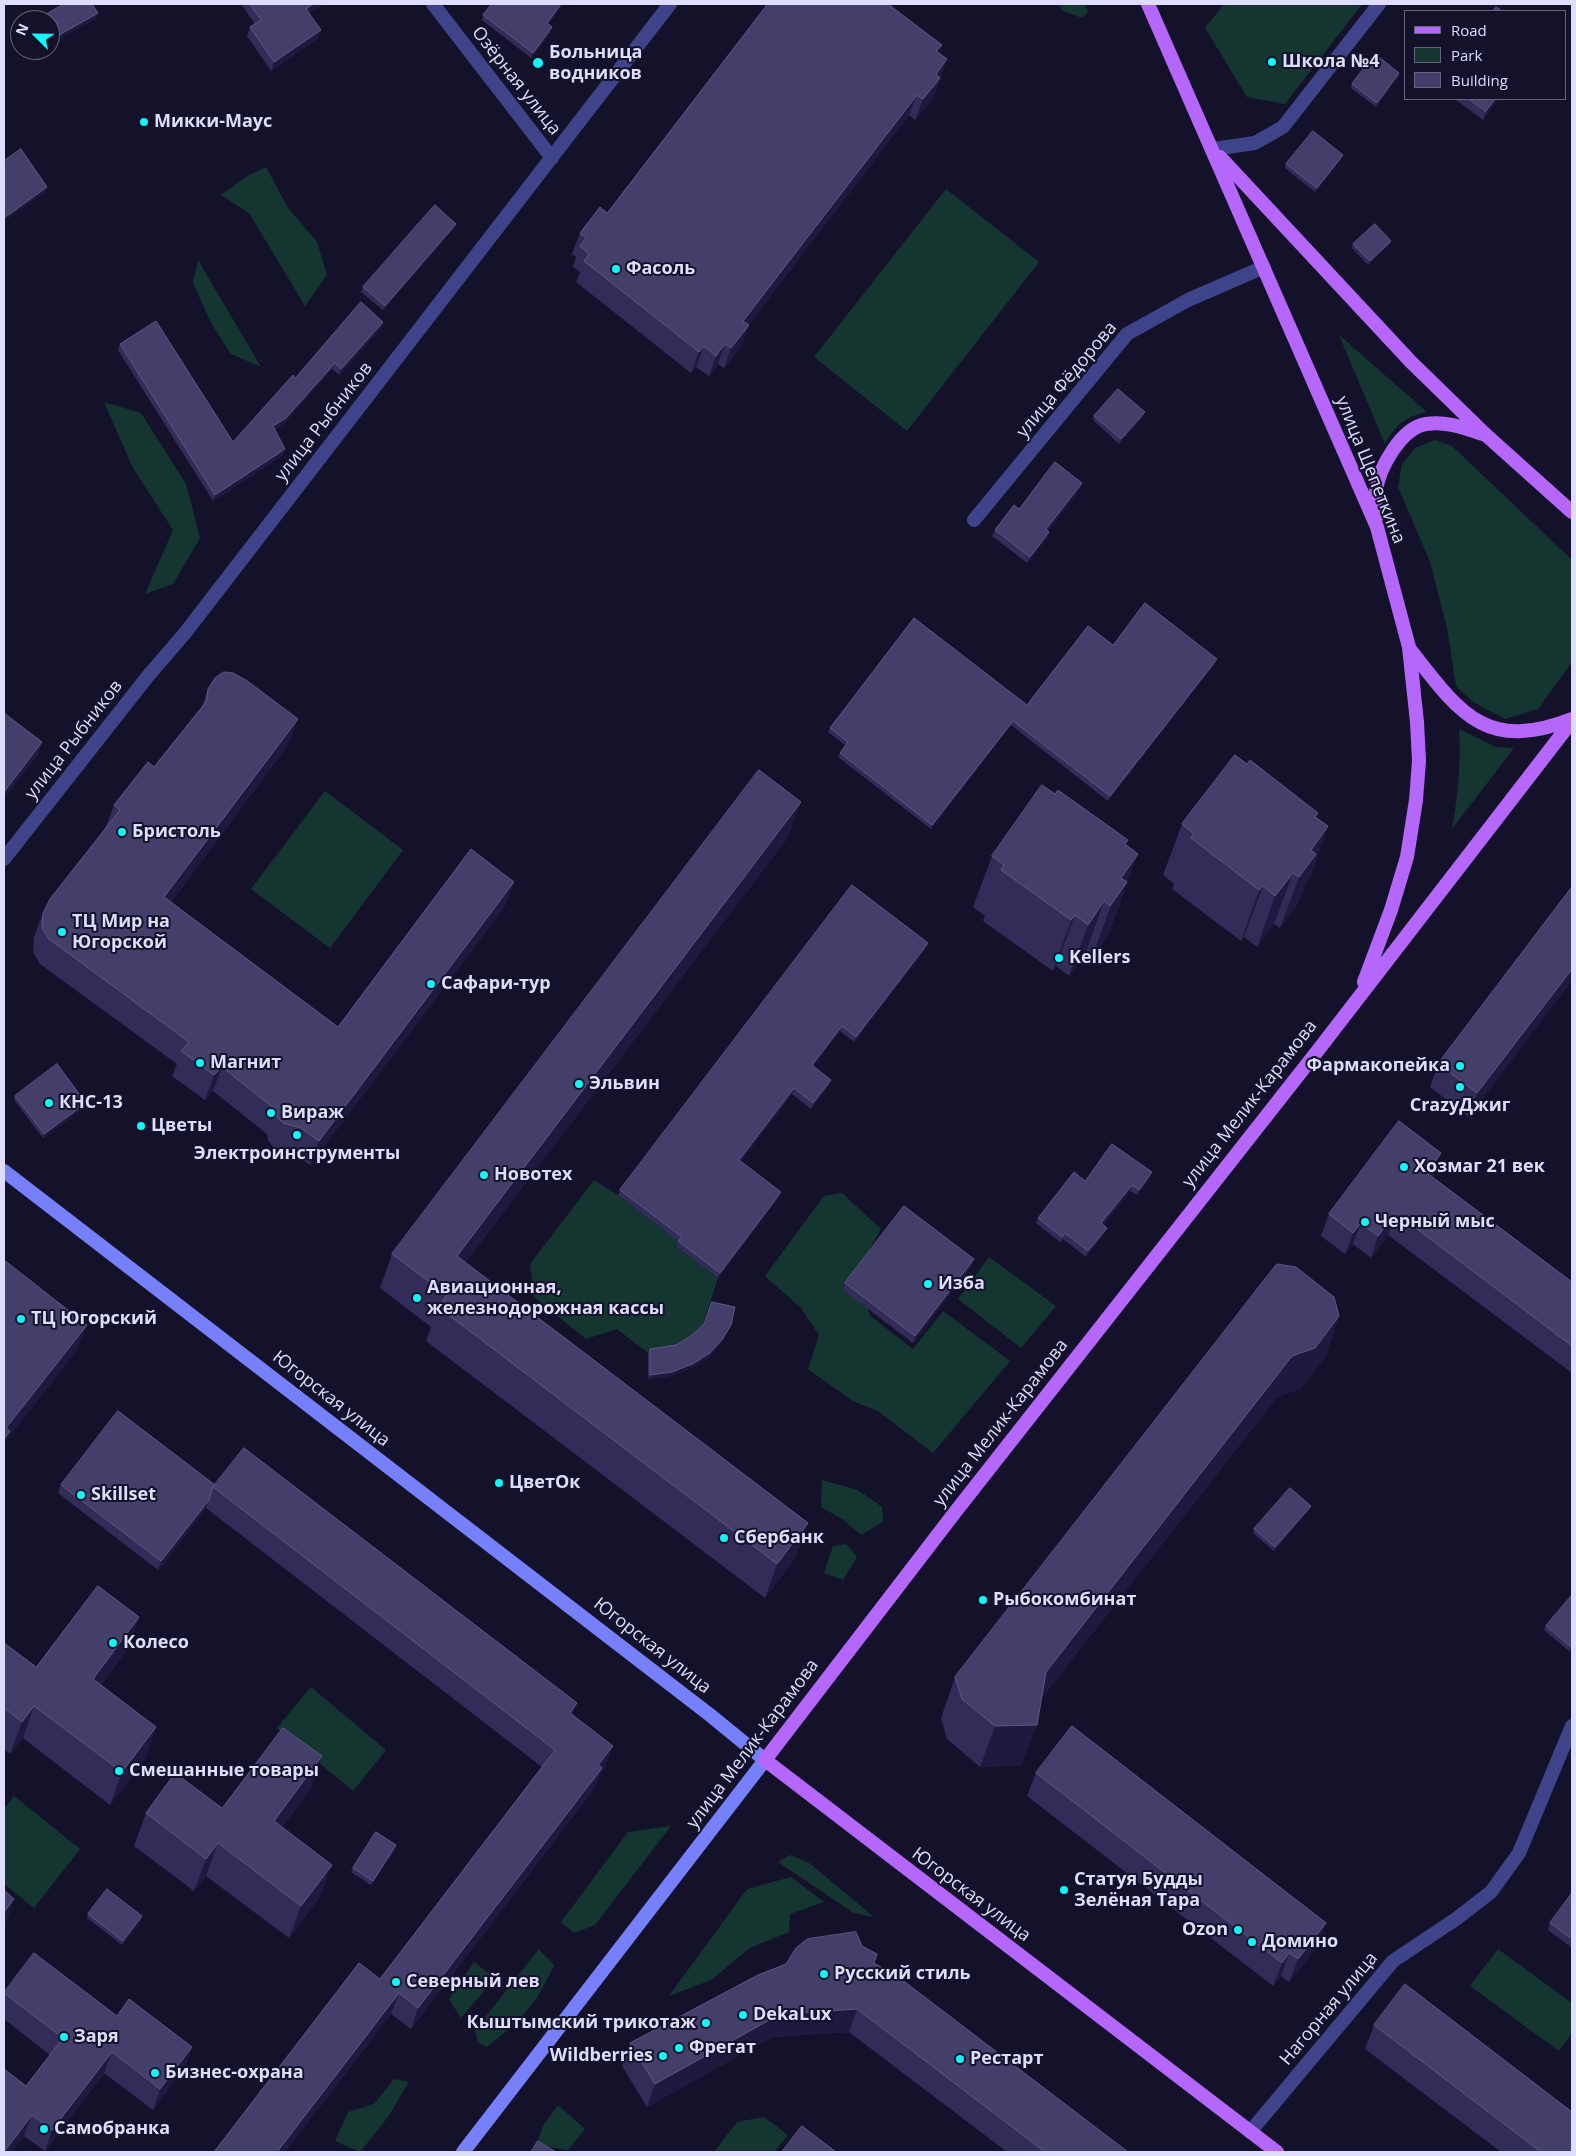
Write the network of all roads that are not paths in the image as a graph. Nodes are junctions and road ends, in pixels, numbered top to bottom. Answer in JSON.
{"nodes":[{"id":1,"x":433,"y":4,"type":"edge"},
{"id":2,"x":670,"y":4,"type":"edge"},
{"id":3,"x":1148,"y":4,"type":"edge"},
{"id":4,"x":1379,"y":4,"type":"edge"},
{"id":5,"x":1213,"y":150,"type":"junction"},
{"id":6,"x":552,"y":158,"type":"junction"},
{"id":7,"x":1264,"y":267,"type":"junction"},
{"id":8,"x":1486,"y":435,"type":"junction"},
{"id":9,"x":1572,"y":512,"type":"edge"},
{"id":10,"x":974,"y":520,"type":"dead end"},
{"id":11,"x":1376,"y":527,"type":"junction"},
{"id":12,"x":1409,"y":647,"type":"junction"},
{"id":13,"x":1572,"y":720,"type":"edge"},
{"id":14,"x":4,"y":859,"type":"edge"},
{"id":15,"x":1359,"y":995,"type":"junction"},
{"id":16,"x":4,"y":1171,"type":"edge"},
{"id":17,"x":1572,"y":1726,"type":"edge"},
{"id":18,"x":765,"y":1760,"type":"junction"},
{"id":19,"x":1250,"y":2132,"type":"junction"},
{"id":20,"x":463,"y":2152,"type":"edge"},
{"id":21,"x":1276,"y":2152,"type":"edge"}],
"edges":[{"from":1,"to":6,"type":"street","name":"Озёрная улица"},
{"from":2,"to":6,"type":"street","name":"улица Рыбников"},
{"from":3,"to":5,"type":"main road","name":"улица Щепеткина"},
{"from":4,"to":5,"type":"street"},
{"from":5,"to":7,"type":"main road","name":"улица Щепеткина"},
{"from":5,"to":8,"type":"main road","name":"улица Щепеткина"},
{"from":6,"to":14,"type":"street","name":"улица Рыбников"},
{"from":7,"to":10,"type":"street","name":"улица Фёдорова"},
{"from":7,"to":11,"type":"main road","name":"улица Щепеткина"},
{"from":8,"to":9,"type":"main road","name":"улица Щепеткина"},
{"from":8,"to":11,"type":"main road"},
{"from":11,"to":12,"type":"main road","name":"улица Щепеткина"},
{"from":12,"to":13,"type":"main road"},
{"from":12,"to":15,"type":"main road","name":"улица Щепеткина"},
{"from":13,"to":15,"type":"main road","name":"улица Мелик-Карамова"},
{"from":15,"to":18,"type":"main road","name":"улица Мелик-Карамова"},
{"from":16,"to":18,"type":"main road","name":"Югорская улица"},
{"from":17,"to":19,"type":"street","name":"Нагорная улица"},
{"from":18,"to":19,"type":"main road","name":"Югорская улица"},
{"from":18,"to":20,"type":"main road","name":"улица Мелик-Карамова"},
{"from":19,"to":21,"type":"main road","name":"Югорская улица"}]}
